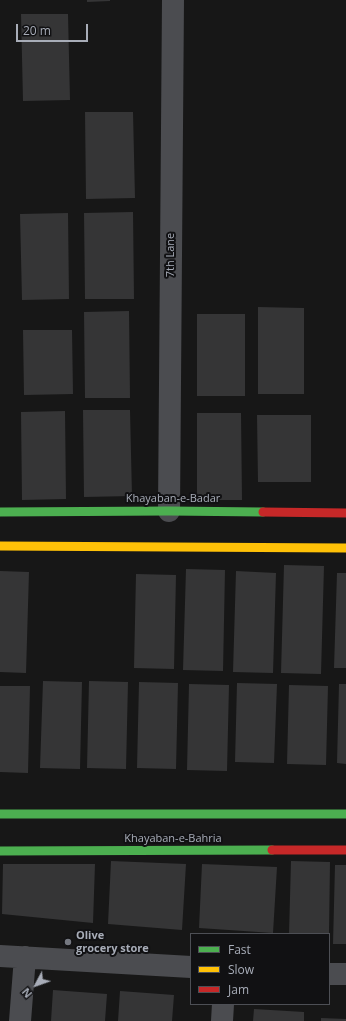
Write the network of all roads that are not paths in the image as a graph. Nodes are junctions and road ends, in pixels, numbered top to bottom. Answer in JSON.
{"nodes":[{"id":1,"x":173,"y":0,"type":"edge"},
{"id":2,"x":169,"y":510,"type":"junction"},
{"id":3,"x":0,"y":512,"type":"edge"},
{"id":4,"x":346,"y":513,"type":"edge"},
{"id":5,"x":0,"y":546,"type":"edge"},
{"id":6,"x":346,"y":548,"type":"edge"},
{"id":7,"x":0,"y":814,"type":"edge"},
{"id":8,"x":346,"y":814,"type":"edge"},
{"id":9,"x":346,"y":850,"type":"edge"},
{"id":10,"x":0,"y":851,"type":"edge"},
{"id":11,"x":0,"y":956,"type":"edge"},
{"id":12,"x":25,"y":957,"type":"junction"},
{"id":13,"x":190,"y":967,"type":"edge"},
{"id":14,"x":330,"y":974,"type":"edge"},
{"id":15,"x":346,"y":974,"type":"edge"},
{"id":16,"x":223,"y":1005,"type":"edge"},
{"id":17,"x":20,"y":1021,"type":"edge"},
{"id":18,"x":222,"y":1021,"type":"edge"}],
"edges":[{"from":1,"to":2,"type":"street","name":"7th Lane"},
{"from":2,"to":3,"type":"main road","name":"Khayaban-e-Badar"},
{"from":2,"to":4,"type":"main road","name":"Khayaban-e-Badar"},
{"from":5,"to":6,"type":"main road"},
{"from":7,"to":8,"type":"main road"},
{"from":9,"to":10,"type":"main road","name":"Khayaban-e-Bahria"},
{"from":11,"to":12,"type":"street"},
{"from":12,"to":13,"type":"street"},
{"from":12,"to":17,"type":"street"},
{"from":14,"to":15,"type":"street"},
{"from":16,"to":18,"type":"street"}]}
